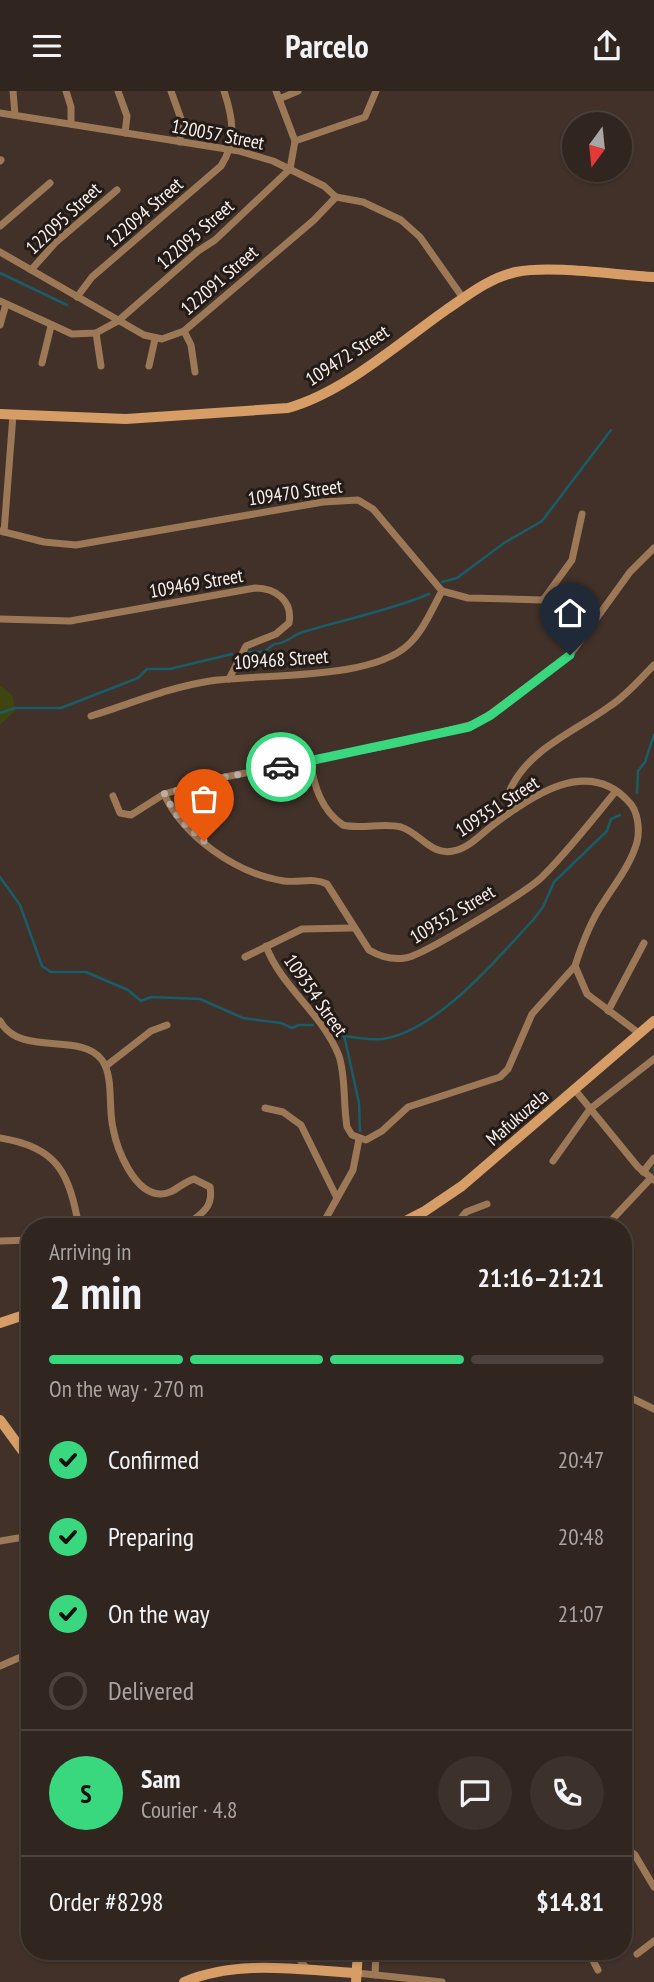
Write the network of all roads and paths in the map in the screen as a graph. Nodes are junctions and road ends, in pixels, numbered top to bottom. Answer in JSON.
{"nodes":[{"id":1,"x":13,"y":91,"type":"edge"},
{"id":2,"x":66,"y":91,"type":"edge"},
{"id":3,"x":118,"y":91,"type":"edge"},
{"id":4,"x":171,"y":91,"type":"edge"},
{"id":5,"x":224,"y":91,"type":"edge"},
{"id":6,"x":298,"y":91,"type":"edge"},
{"id":7,"x":376,"y":91,"type":"edge"},
{"id":8,"x":277,"y":95,"type":"edge"},
{"id":9,"x":0,"y":113,"type":"edge"},
{"id":10,"x":15,"y":115,"type":"junction"},
{"id":11,"x":71,"y":124,"type":"junction"},
{"id":12,"x":125,"y":133,"type":"junction"},
{"id":13,"x":295,"y":141,"type":"junction"},
{"id":14,"x":180,"y":142,"type":"junction"},
{"id":15,"x":229,"y":149,"type":"junction"},
{"id":16,"x":290,"y":169,"type":"junction"},
{"id":17,"x":50,"y":183,"type":"dead end"},
{"id":18,"x":117,"y":190,"type":"dead end"},
{"id":19,"x":336,"y":197,"type":"junction"},
{"id":20,"x":0,"y":226,"type":"edge"},
{"id":21,"x":0,"y":253,"type":"edge"},
{"id":22,"x":30,"y":270,"type":"junction"},
{"id":23,"x":654,"y":277,"type":"edge"},
{"id":24,"x":77,"y":297,"type":"junction"},
{"id":25,"x":463,"y":298,"type":"junction"},
{"id":26,"x":3,"y":302,"type":"edge"},
{"id":27,"x":118,"y":321,"type":"junction"},
{"id":28,"x":0,"y":325,"type":"edge"},
{"id":29,"x":51,"y":327,"type":"junction"},
{"id":30,"x":184,"y":331,"type":"junction"},
{"id":31,"x":96,"y":333,"type":"junction"},
{"id":32,"x":155,"y":339,"type":"junction"},
{"id":33,"x":42,"y":363,"type":"dead end"},
{"id":34,"x":101,"y":366,"type":"dead end"},
{"id":35,"x":149,"y":366,"type":"dead end"},
{"id":36,"x":195,"y":372,"type":"dead end"},
{"id":37,"x":0,"y":414,"type":"edge"},
{"id":38,"x":13,"y":415,"type":"junction"},
{"id":39,"x":582,"y":514,"type":"dead end"},
{"id":40,"x":2,"y":531,"type":"edge"},
{"id":41,"x":652,"y":553,"type":"edge"},
{"id":42,"x":442,"y":591,"type":"junction"},
{"id":43,"x":542,"y":600,"type":"junction"},
{"id":44,"x":0,"y":619,"type":"edge"},
{"id":45,"x":588,"y":632,"type":"junction"},
{"id":46,"x":654,"y":664,"type":"edge"},
{"id":47,"x":229,"y":679,"type":"junction"},
{"id":48,"x":91,"y":716,"type":"dead end"},
{"id":49,"x":311,"y":762,"type":"junction"},
{"id":50,"x":616,"y":791,"type":"junction"},
{"id":51,"x":164,"y":794,"type":"junction"},
{"id":52,"x":113,"y":796,"type":"dead end"},
{"id":53,"x":515,"y":809,"type":"junction"},
{"id":54,"x":352,"y":928,"type":"junction"},
{"id":55,"x":644,"y":943,"type":"dead end"},
{"id":56,"x":266,"y":946,"type":"junction"},
{"id":57,"x":245,"y":957,"type":"dead end"},
{"id":58,"x":575,"y":966,"type":"junction"},
{"id":59,"x":608,"y":1011,"type":"junction"},
{"id":60,"x":654,"y":1021,"type":"edge"},
{"id":61,"x":167,"y":1025,"type":"dead end"},
{"id":62,"x":1,"y":1028,"type":"edge"},
{"id":63,"x":641,"y":1035,"type":"junction"},
{"id":64,"x":654,"y":1059,"type":"edge"},
{"id":65,"x":106,"y":1066,"type":"junction"},
{"id":66,"x":575,"y":1090,"type":"junction"},
{"id":67,"x":265,"y":1108,"type":"dead end"},
{"id":68,"x":590,"y":1109,"type":"junction"},
{"id":69,"x":0,"y":1138,"type":"edge"},
{"id":70,"x":359,"y":1139,"type":"junction"},
{"id":71,"x":654,"y":1158,"type":"edge"},
{"id":72,"x":553,"y":1161,"type":"dead end"},
{"id":73,"x":643,"y":1172,"type":"junction"},
{"id":74,"x":652,"y":1179,"type":"edge"},
{"id":75,"x":337,"y":1198,"type":"junction"},
{"id":76,"x":487,"y":1204,"type":"dead end"},
{"id":77,"x":77,"y":1218,"type":"edge"},
{"id":78,"x":196,"y":1218,"type":"edge"},
{"id":79,"x":326,"y":1218,"type":"edge"},
{"id":80,"x":420,"y":1218,"type":"edge"},
{"id":81,"x":461,"y":1218,"type":"edge"},
{"id":82,"x":614,"y":1218,"type":"edge"},
{"id":83,"x":21,"y":1240,"type":"edge"},
{"id":84,"x":0,"y":1241,"type":"edge"},
{"id":85,"x":21,"y":1316,"type":"edge"},
{"id":86,"x":0,"y":1323,"type":"edge"},
{"id":87,"x":632,"y":1398,"type":"edge"},
{"id":88,"x":654,"y":1409,"type":"edge"},
{"id":89,"x":0,"y":1420,"type":"edge"},
{"id":90,"x":21,"y":1449,"type":"edge"},
{"id":91,"x":21,"y":1538,"type":"edge"},
{"id":92,"x":0,"y":1541,"type":"edge"},
{"id":93,"x":21,"y":1657,"type":"edge"},
{"id":94,"x":0,"y":1666,"type":"edge"},
{"id":95,"x":632,"y":1852,"type":"edge"},
{"id":96,"x":654,"y":1887,"type":"edge"},
{"id":97,"x":654,"y":1941,"type":"edge"},
{"id":98,"x":637,"y":1954,"type":"dead end"},
{"id":99,"x":300,"y":1960,"type":"edge"},
{"id":100,"x":357,"y":1960,"type":"edge"},
{"id":101,"x":376,"y":1960,"type":"edge"},
{"id":102,"x":593,"y":1960,"type":"edge"},
{"id":103,"x":307,"y":1970,"type":"junction"},
{"id":104,"x":598,"y":1970,"type":"dead end"},
{"id":105,"x":375,"y":1975,"type":"junction"},
{"id":106,"x":356,"y":1978,"type":"edge"},
{"id":107,"x":184,"y":1982,"type":"edge"},
{"id":108,"x":442,"y":1982,"type":"edge"}],
"edges":[{"from":1,"to":10,"type":"street"},
{"from":2,"to":11,"type":"street"},
{"from":3,"to":12,"type":"street"},
{"from":4,"to":14,"type":"street"},
{"from":5,"to":15,"type":"street"},
{"from":6,"to":8,"type":"street"},
{"from":7,"to":13,"type":"street"},
{"from":8,"to":13,"type":"street"},
{"from":9,"to":10,"type":"street","name":"120057 Street"},
{"from":10,"to":11,"type":"street","name":"120057 Street"},
{"from":11,"to":12,"type":"street","name":"120057 Street"},
{"from":12,"to":14,"type":"street","name":"120057 Street"},
{"from":13,"to":16,"type":"street"},
{"from":14,"to":15,"type":"street","name":"120057 Street"},
{"from":15,"to":16,"type":"street","name":"120057 Street"},
{"from":15,"to":24,"type":"street","name":"122094 Street"},
{"from":16,"to":19,"type":"street","name":"120057 Street"},
{"from":16,"to":27,"type":"street","name":"122093 Street"},
{"from":17,"to":20,"type":"street"},
{"from":18,"to":22,"type":"street","name":"122095 Street"},
{"from":19,"to":25,"type":"street","name":"120057 Street"},
{"from":19,"to":30,"type":"street","name":"122091 Street"},
{"from":21,"to":22,"type":"street"},
{"from":22,"to":24,"type":"street"},
{"from":23,"to":25,"type":"street","name":"109472 Street"},
{"from":24,"to":27,"type":"street"},
{"from":25,"to":38,"type":"street","name":"109472 Street"},
{"from":26,"to":28,"type":"street"},
{"from":26,"to":29,"type":"street"},
{"from":27,"to":31,"type":"street","name":"122093 Street"},
{"from":27,"to":32,"type":"street"},
{"from":29,"to":31,"type":"street"},
{"from":29,"to":33,"type":"street"},
{"from":30,"to":32,"type":"street","name":"122091 Street"},
{"from":30,"to":36,"type":"street"},
{"from":31,"to":34,"type":"street"},
{"from":32,"to":35,"type":"street"},
{"from":37,"to":38,"type":"street","name":"109472 Street"},
{"from":38,"to":40,"type":"street"},
{"from":39,"to":43,"type":"street"},
{"from":40,"to":42,"type":"street","name":"109470 Street"},
{"from":41,"to":45,"type":"street"},
{"from":42,"to":43,"type":"street"},
{"from":42,"to":47,"type":"street","name":"109468 Street"},
{"from":43,"to":45,"type":"street"},
{"from":44,"to":47,"type":"street","name":"109469 Street"},
{"from":45,"to":49,"type":"street"},
{"from":46,"to":53,"type":"street"},
{"from":47,"to":48,"type":"street","name":"109468 Street"},
{"from":49,"to":51,"type":"street"},
{"from":49,"to":53,"type":"street","name":"109351 Street"},
{"from":50,"to":53,"type":"street","name":"109351 Street"},
{"from":50,"to":54,"type":"street","name":"109352 Street"},
{"from":50,"to":58,"type":"street"},
{"from":51,"to":52,"type":"street"},
{"from":51,"to":54,"type":"street","name":"109352 Street"},
{"from":54,"to":56,"type":"street"},
{"from":55,"to":59,"type":"street"},
{"from":56,"to":57,"type":"street"},
{"from":56,"to":70,"type":"street","name":"109354 Street"},
{"from":58,"to":59,"type":"street"},
{"from":58,"to":70,"type":"street"},
{"from":59,"to":63,"type":"street"},
{"from":60,"to":63,"type":"street","name":"Mafukuzela"},
{"from":61,"to":65,"type":"street"},
{"from":62,"to":65,"type":"street"},
{"from":63,"to":66,"type":"street","name":"Mafukuzela"},
{"from":64,"to":68,"type":"street"},
{"from":65,"to":78,"type":"street"},
{"from":66,"to":68,"type":"street"},
{"from":66,"to":80,"type":"street","name":"Mafukuzela"},
{"from":67,"to":75,"type":"street"},
{"from":68,"to":72,"type":"street"},
{"from":68,"to":73,"type":"street"},
{"from":69,"to":77,"type":"street"},
{"from":70,"to":75,"type":"street"},
{"from":71,"to":73,"type":"street"},
{"from":73,"to":74,"type":"street"},
{"from":74,"to":82,"type":"street"},
{"from":75,"to":79,"type":"street"},
{"from":76,"to":81,"type":"street"},
{"from":83,"to":84,"type":"street"},
{"from":85,"to":86,"type":"street"},
{"from":87,"to":88,"type":"street"},
{"from":89,"to":90,"type":"street"},
{"from":91,"to":92,"type":"street"},
{"from":93,"to":94,"type":"street"},
{"from":95,"to":96,"type":"street"},
{"from":97,"to":98,"type":"street"},
{"from":99,"to":103,"type":"street"},
{"from":100,"to":106,"type":"street"},
{"from":101,"to":105,"type":"street"},
{"from":102,"to":104,"type":"street"},
{"from":103,"to":106,"type":"street"},
{"from":103,"to":107,"type":"street"},
{"from":105,"to":106,"type":"street"},
{"from":105,"to":108,"type":"street"}]}
